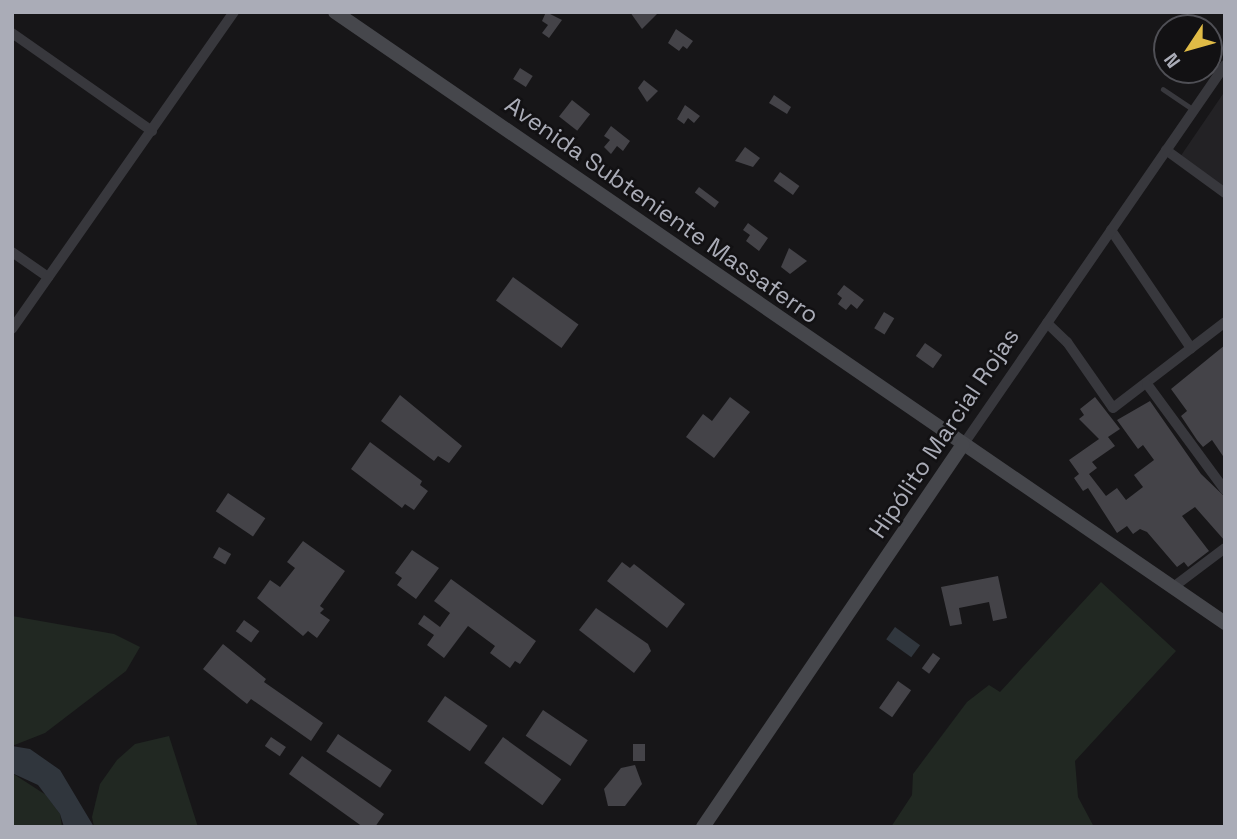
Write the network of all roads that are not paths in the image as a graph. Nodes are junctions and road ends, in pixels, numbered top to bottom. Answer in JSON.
{"nodes":[{"id":1,"x":234,"y":12,"type":"edge"},
{"id":2,"x":335,"y":12,"type":"edge"},
{"id":3,"x":12,"y":33,"type":"edge"},
{"id":4,"x":1225,"y":65,"type":"edge"},
{"id":5,"x":1163,"y":89,"type":"dead end"},
{"id":6,"x":1194,"y":109,"type":"junction"},
{"id":7,"x":152,"y":131,"type":"junction"},
{"id":8,"x":1166,"y":150,"type":"junction"},
{"id":9,"x":1225,"y":193,"type":"edge"},
{"id":10,"x":1111,"y":230,"type":"junction"},
{"id":11,"x":12,"y":252,"type":"edge"},
{"id":12,"x":48,"y":277,"type":"junction"},
{"id":13,"x":1225,"y":322,"type":"edge"},
{"id":14,"x":1047,"y":323,"type":"junction"},
{"id":15,"x":12,"y":329,"type":"edge"},
{"id":16,"x":1191,"y":348,"type":"junction"},
{"id":17,"x":1147,"y":384,"type":"junction"},
{"id":18,"x":963,"y":445,"type":"junction"},
{"id":19,"x":1225,"y":490,"type":"edge"},
{"id":20,"x":1225,"y":548,"type":"edge"},
{"id":21,"x":1172,"y":587,"type":"junction"},
{"id":22,"x":1225,"y":623,"type":"edge"},
{"id":23,"x":703,"y":827,"type":"edge"}],
"edges":[{"from":1,"to":7,"type":"street"},
{"from":2,"to":18,"type":"main road","name":"Avenida Subteniente Massaferro"},
{"from":3,"to":7,"type":"street"},
{"from":4,"to":6,"type":"street","name":"Hipólito Marcial Rojas"},
{"from":5,"to":6,"type":"lane"},
{"from":6,"to":8,"type":"street","name":"Hipólito Marcial Rojas"},
{"from":7,"to":12,"type":"street"},
{"from":8,"to":9,"type":"street"},
{"from":8,"to":10,"type":"street","name":"Hipólito Marcial Rojas"},
{"from":10,"to":14,"type":"street","name":"Hipólito Marcial Rojas"},
{"from":10,"to":16,"type":"street"},
{"from":11,"to":12,"type":"street"},
{"from":12,"to":15,"type":"street"},
{"from":13,"to":16,"type":"street"},
{"from":14,"to":17,"type":"street"},
{"from":14,"to":18,"type":"street","name":"Hipólito Marcial Rojas"},
{"from":16,"to":17,"type":"street"},
{"from":17,"to":19,"type":"street"},
{"from":18,"to":21,"type":"main road","name":"Avenida Subteniente Massaferro"},
{"from":18,"to":23,"type":"main road","name":"Hipólito Marcial Rojas"},
{"from":20,"to":21,"type":"street"},
{"from":21,"to":22,"type":"main road","name":"Avenida Subteniente Massaferro"}]}
